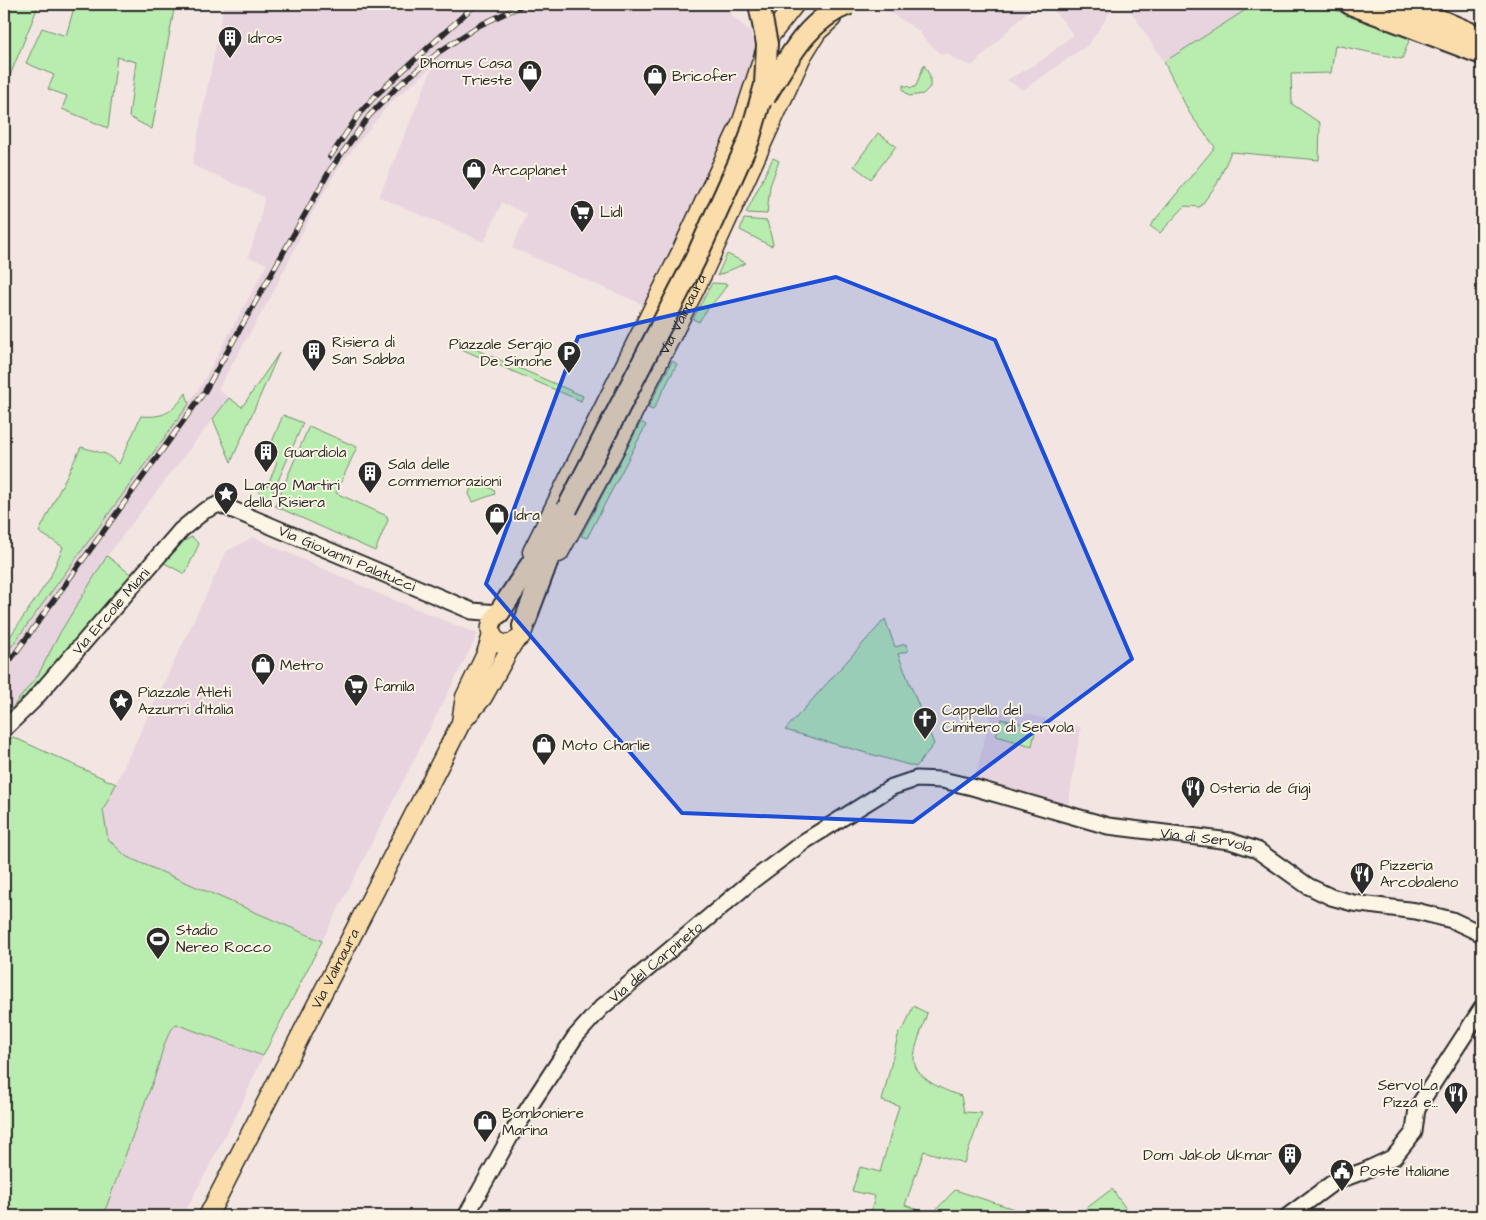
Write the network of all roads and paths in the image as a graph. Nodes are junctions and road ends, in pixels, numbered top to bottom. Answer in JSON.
{"nodes":[{"id":1,"x":759,"y":4,"type":"edge"},
{"id":2,"x":795,"y":4,"type":"edge"},
{"id":3,"x":823,"y":4,"type":"edge"},
{"id":4,"x":849,"y":4,"type":"edge"},
{"id":5,"x":1350,"y":4,"type":"edge"},
{"id":6,"x":1402,"y":4,"type":"edge"},
{"id":7,"x":1416,"y":8,"type":"edge"},
{"id":8,"x":1482,"y":38,"type":"edge"},
{"id":9,"x":1482,"y":54,"type":"edge"},
{"id":10,"x":760,"y":105,"type":"junction"},
{"id":11,"x":225,"y":504,"type":"joint"},
{"id":12,"x":567,"y":509,"type":"junction"},
{"id":13,"x":494,"y":626,"type":"junction"},
{"id":14,"x":518,"y":635,"type":"junction"},
{"id":15,"x":461,"y":722,"type":"junction"},
{"id":16,"x":4,"y":729,"type":"edge"},
{"id":17,"x":916,"y":779,"type":"joint"},
{"id":18,"x":1482,"y":934,"type":"edge"},
{"id":19,"x":1482,"y":1008,"type":"edge"},
{"id":20,"x":208,"y":1216,"type":"edge"},
{"id":21,"x":466,"y":1216,"type":"edge"},
{"id":22,"x":1288,"y":1216,"type":"edge"}],
"edges":[{"from":1,"to":10,"type":"highway","bridge":true},
{"from":2,"to":13,"type":"main road","name":"Via Valmaura"},
{"from":3,"to":14,"type":"main road","name":"Via Valmaura"},
{"from":4,"to":10,"type":"highway","bridge":true},
{"from":5,"to":9,"type":"highway"},
{"from":6,"to":7,"type":"highway"},
{"from":7,"to":8,"type":"highway"},
{"from":10,"to":12,"type":"highway","bridge":true},
{"from":11,"to":13,"type":"main road","name":"Via Giovanni Palatucci"},
{"from":11,"to":16,"type":"main road","name":"Via Ercole Miani"},
{"from":12,"to":13,"type":"highway"},
{"from":12,"to":14,"type":"highway"},
{"from":13,"to":14,"type":"main road"},
{"from":13,"to":14,"type":"main road"},
{"from":13,"to":15,"type":"main road","name":"Via Valmaura"},
{"from":14,"to":15,"type":"main road","name":"Via Valmaura"},
{"from":15,"to":20,"type":"main road","name":"Via Valmaura"},
{"from":17,"to":18,"type":"main road","name":"Via di Servola"},
{"from":17,"to":21,"type":"main road","name":"Via del Carpineto"},
{"from":19,"to":22,"type":"main road"}]}
